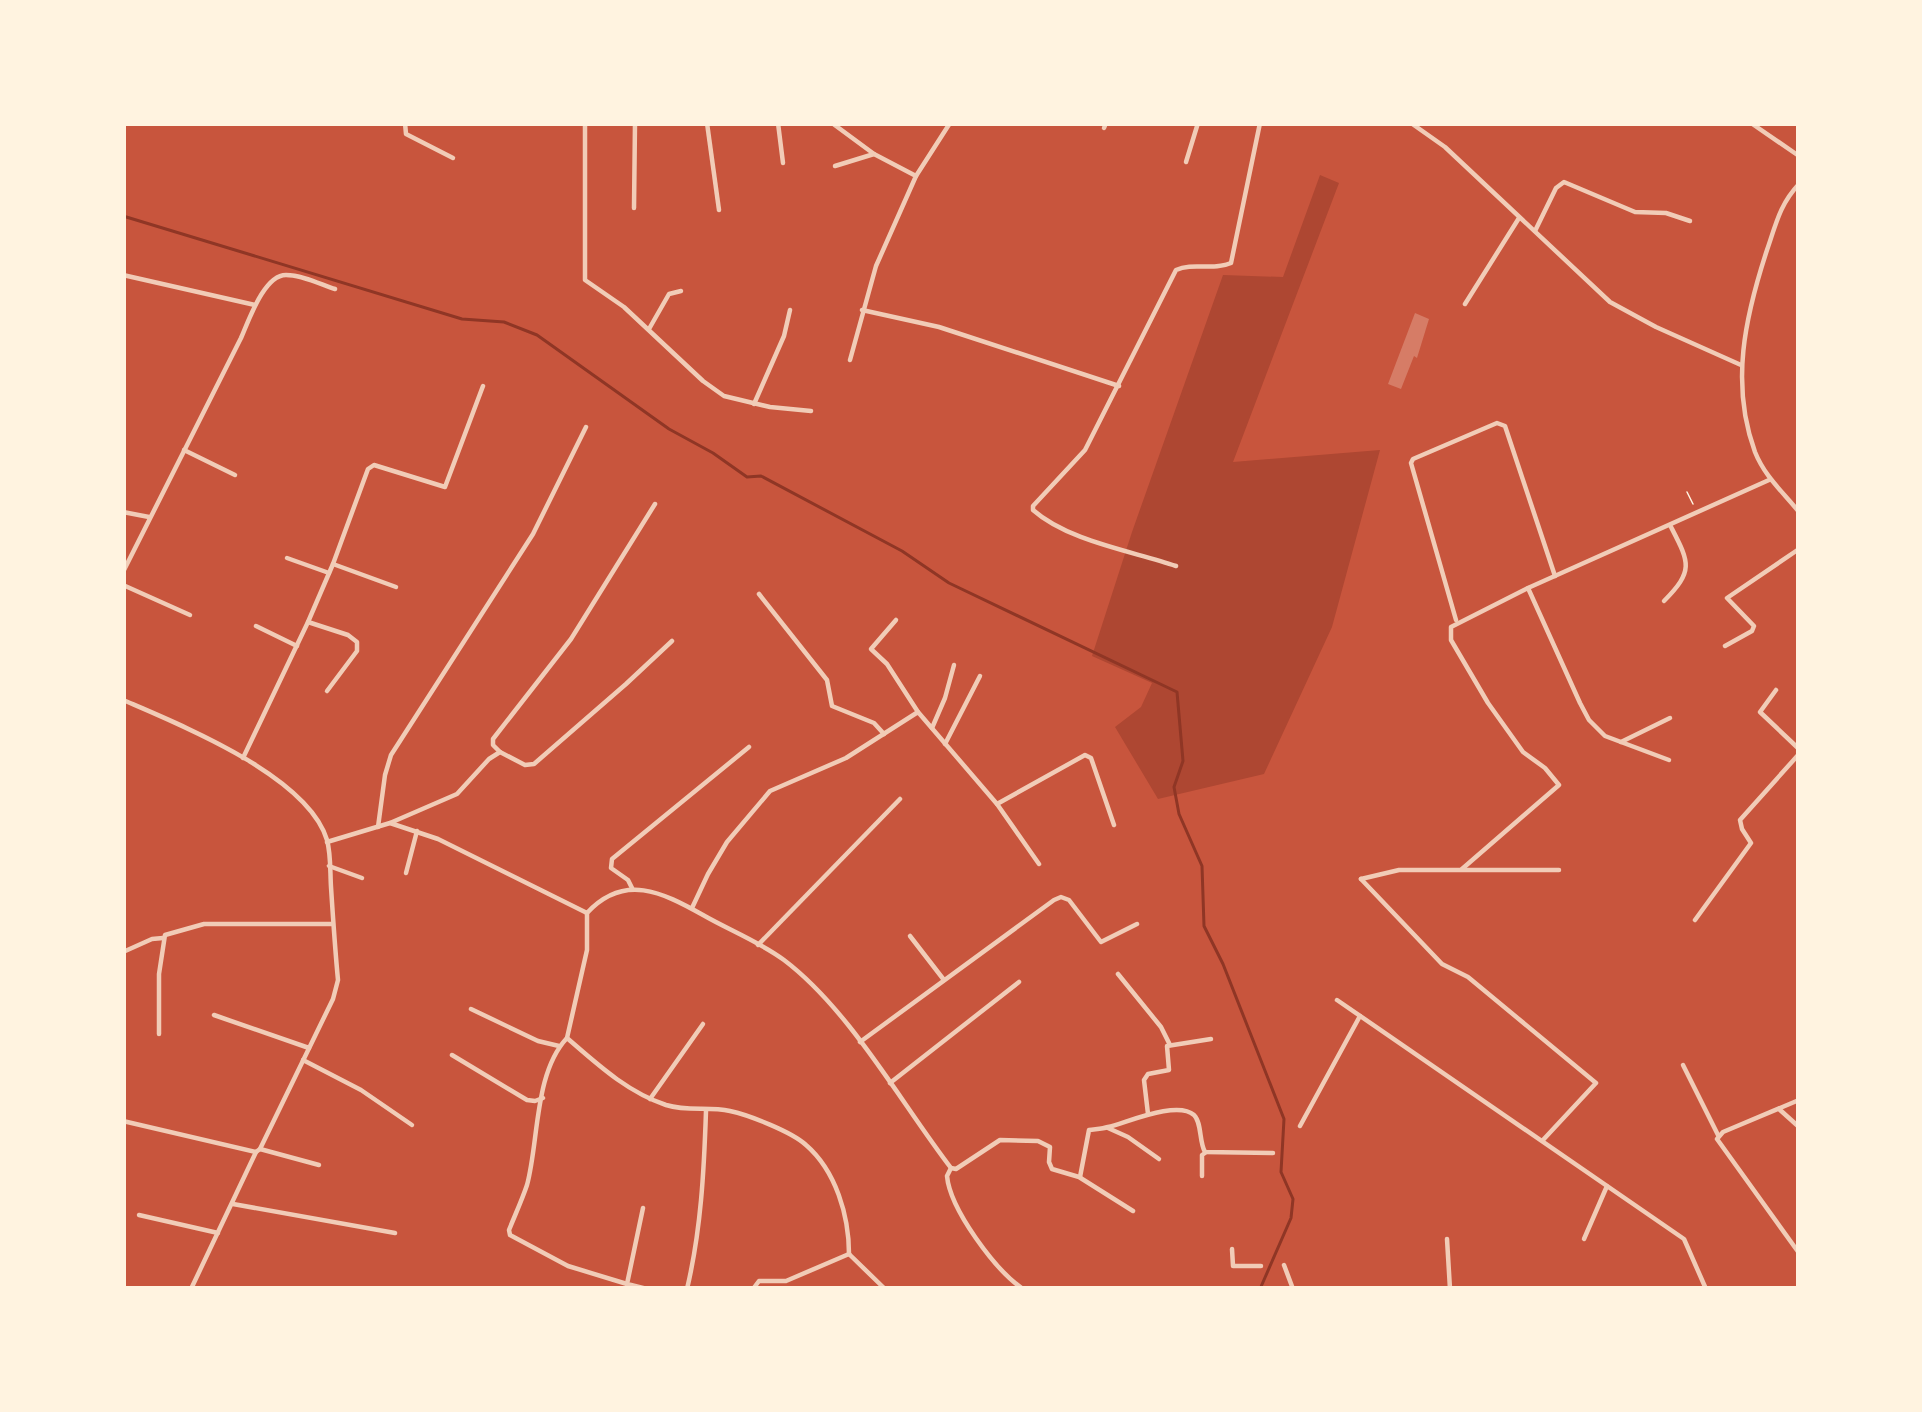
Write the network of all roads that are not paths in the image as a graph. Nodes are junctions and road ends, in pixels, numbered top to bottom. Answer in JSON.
{"nodes":[{"id":1,"x":406,"y":123,"type":"edge"},
{"id":2,"x":585,"y":123,"type":"edge"},
{"id":3,"x":635,"y":123,"type":"edge"},
{"id":4,"x":707,"y":123,"type":"edge"},
{"id":5,"x":778,"y":123,"type":"edge"},
{"id":6,"x":832,"y":123,"type":"edge"},
{"id":7,"x":950,"y":123,"type":"edge"},
{"id":8,"x":1198,"y":123,"type":"edge"},
{"id":9,"x":1260,"y":123,"type":"edge"},
{"id":10,"x":1411,"y":123,"type":"edge"},
{"id":11,"x":1751,"y":123,"type":"edge"},
{"id":12,"x":874,"y":154,"type":"junction"},
{"id":13,"x":1799,"y":156,"type":"edge"},
{"id":14,"x":453,"y":158,"type":"dead end"},
{"id":15,"x":1186,"y":162,"type":"dead end"},
{"id":16,"x":783,"y":163,"type":"dead end"},
{"id":17,"x":835,"y":166,"type":"dead end"},
{"id":18,"x":916,"y":176,"type":"junction"},
{"id":19,"x":1799,"y":184,"type":"edge"},
{"id":20,"x":634,"y":208,"type":"dead end"},
{"id":21,"x":719,"y":210,"type":"dead end"},
{"id":22,"x":1520,"y":218,"type":"junction"},
{"id":23,"x":1690,"y":221,"type":"dead end"},
{"id":24,"x":1535,"y":231,"type":"junction"},
{"id":25,"x":123,"y":275,"type":"edge"},
{"id":26,"x":335,"y":289,"type":"dead end"},
{"id":27,"x":681,"y":291,"type":"dead end"},
{"id":28,"x":1465,"y":304,"type":"dead end"},
{"id":29,"x":254,"y":305,"type":"junction"},
{"id":30,"x":790,"y":310,"type":"dead end"},
{"id":31,"x":862,"y":310,"type":"junction"},
{"id":32,"x":649,"y":329,"type":"junction"},
{"id":33,"x":850,"y":360,"type":"dead end"},
{"id":34,"x":1741,"y":365,"type":"junction"},
{"id":35,"x":483,"y":386,"type":"dead end"},
{"id":36,"x":1119,"y":386,"type":"junction"},
{"id":37,"x":754,"y":404,"type":"junction"},
{"id":38,"x":811,"y":411,"type":"dead end"},
{"id":39,"x":586,"y":427,"type":"dead end"},
{"id":40,"x":184,"y":450,"type":"junction"},
{"id":41,"x":236,"y":475,"type":"dead end"},
{"id":42,"x":1769,"y":480,"type":"junction"},
{"id":43,"x":1799,"y":498,"type":"edge"},
{"id":44,"x":655,"y":504,"type":"dead end"},
{"id":45,"x":1792,"y":504,"type":"junction"},
{"id":46,"x":123,"y":512,"type":"edge"},
{"id":47,"x":1799,"y":512,"type":"edge"},
{"id":48,"x":149,"y":517,"type":"junction"},
{"id":49,"x":1670,"y":525,"type":"junction"},
{"id":50,"x":1799,"y":549,"type":"edge"},
{"id":51,"x":287,"y":558,"type":"dead end"},
{"id":52,"x":333,"y":564,"type":"junction"},
{"id":53,"x":1176,"y":566,"type":"dead end"},
{"id":54,"x":123,"y":572,"type":"edge"},
{"id":55,"x":328,"y":573,"type":"junction"},
{"id":56,"x":1555,"y":576,"type":"junction"},
{"id":57,"x":123,"y":585,"type":"edge"},
{"id":58,"x":396,"y":586,"type":"dead end"},
{"id":59,"x":1528,"y":588,"type":"junction"},
{"id":60,"x":759,"y":594,"type":"dead end"},
{"id":61,"x":1664,"y":602,"type":"dead end"},
{"id":62,"x":190,"y":615,"type":"dead end"},
{"id":63,"x":896,"y":620,"type":"dead end"},
{"id":64,"x":308,"y":622,"type":"junction"},
{"id":65,"x":1457,"y":622,"type":"junction"},
{"id":66,"x":256,"y":626,"type":"dead end"},
{"id":67,"x":672,"y":641,"type":"dead end"},
{"id":68,"x":297,"y":646,"type":"junction"},
{"id":69,"x":1726,"y":646,"type":"dead end"},
{"id":70,"x":954,"y":665,"type":"dead end"},
{"id":71,"x":980,"y":676,"type":"dead end"},
{"id":72,"x":1776,"y":690,"type":"dead end"},
{"id":73,"x":327,"y":691,"type":"dead end"},
{"id":74,"x":123,"y":700,"type":"edge"},
{"id":75,"x":918,"y":712,"type":"junction"},
{"id":76,"x":937,"y":716,"type":"junction"},
{"id":77,"x":1670,"y":718,"type":"dead end"},
{"id":78,"x":925,"y":720,"type":"junction"},
{"id":79,"x":932,"y":728,"type":"junction"},
{"id":80,"x":884,"y":734,"type":"junction"},
{"id":81,"x":1621,"y":742,"type":"junction"},
{"id":82,"x":945,"y":744,"type":"junction"},
{"id":83,"x":749,"y":747,"type":"dead end"},
{"id":84,"x":500,"y":752,"type":"junction"},
{"id":85,"x":1799,"y":752,"type":"edge"},
{"id":86,"x":243,"y":758,"type":"junction"},
{"id":87,"x":1669,"y":760,"type":"dead end"},
{"id":88,"x":900,"y":799,"type":"dead end"},
{"id":89,"x":997,"y":804,"type":"junction"},
{"id":90,"x":390,"y":823,"type":"junction"},
{"id":91,"x":1114,"y":825,"type":"dead end"},
{"id":92,"x":378,"y":827,"type":"junction"},
{"id":93,"x":417,"y":831,"type":"junction"},
{"id":94,"x":327,"y":842,"type":"junction"},
{"id":95,"x":1039,"y":864,"type":"dead end"},
{"id":96,"x":329,"y":866,"type":"junction"},
{"id":97,"x":1462,"y":868,"type":"junction"},
{"id":98,"x":1558,"y":870,"type":"dead end"},
{"id":99,"x":406,"y":873,"type":"dead end"},
{"id":100,"x":362,"y":878,"type":"dead end"},
{"id":101,"x":632,"y":888,"type":"junction"},
{"id":102,"x":1079,"y":894,"type":"dead end"},
{"id":103,"x":1069,"y":900,"type":"junction"},
{"id":104,"x":692,"y":908,"type":"junction"},
{"id":105,"x":587,"y":913,"type":"junction"},
{"id":106,"x":1695,"y":920,"type":"dead end"},
{"id":107,"x":333,"y":924,"type":"junction"},
{"id":108,"x":1136,"y":924,"type":"dead end"},
{"id":109,"x":910,"y":936,"type":"dead end"},
{"id":110,"x":163,"y":938,"type":"junction"},
{"id":111,"x":758,"y":945,"type":"junction"},
{"id":112,"x":123,"y":952,"type":"edge"},
{"id":113,"x":1118,"y":974,"type":"dead end"},
{"id":114,"x":944,"y":980,"type":"junction"},
{"id":115,"x":1019,"y":982,"type":"dead end"},
{"id":116,"x":1337,"y":1000,"type":"dead end"},
{"id":117,"x":471,"y":1009,"type":"dead end"},
{"id":118,"x":214,"y":1015,"type":"dead end"},
{"id":119,"x":1360,"y":1016,"type":"junction"},
{"id":120,"x":703,"y":1024,"type":"dead end"},
{"id":121,"x":159,"y":1034,"type":"dead end"},
{"id":122,"x":566,"y":1038,"type":"junction"},
{"id":123,"x":1210,"y":1039,"type":"dead end"},
{"id":124,"x":860,"y":1042,"type":"junction"},
{"id":125,"x":1170,"y":1045,"type":"junction"},
{"id":126,"x":559,"y":1046,"type":"junction"},
{"id":127,"x":309,"y":1048,"type":"junction"},
{"id":128,"x":452,"y":1055,"type":"dead end"},
{"id":129,"x":303,"y":1060,"type":"junction"},
{"id":130,"x":1683,"y":1065,"type":"dead end"},
{"id":131,"x":890,"y":1083,"type":"junction"},
{"id":132,"x":543,"y":1097,"type":"junction"},
{"id":133,"x":650,"y":1099,"type":"junction"},
{"id":134,"x":1799,"y":1100,"type":"edge"},
{"id":135,"x":1780,"y":1109,"type":"junction"},
{"id":136,"x":706,"y":1111,"type":"junction"},
{"id":137,"x":1148,"y":1114,"type":"junction"},
{"id":138,"x":123,"y":1121,"type":"edge"},
{"id":139,"x":412,"y":1125,"type":"dead end"},
{"id":140,"x":1300,"y":1126,"type":"dead end"},
{"id":141,"x":1799,"y":1127,"type":"edge"},
{"id":142,"x":1108,"y":1128,"type":"junction"},
{"id":143,"x":1719,"y":1135,"type":"junction"},
{"id":144,"x":1542,"y":1142,"type":"junction"},
{"id":145,"x":258,"y":1150,"type":"junction"},
{"id":146,"x":1208,"y":1152,"type":"junction"},
{"id":147,"x":1273,"y":1153,"type":"dead end"},
{"id":148,"x":1159,"y":1159,"type":"dead end"},
{"id":149,"x":319,"y":1165,"type":"dead end"},
{"id":150,"x":951,"y":1168,"type":"junction"},
{"id":151,"x":1202,"y":1176,"type":"dead end"},
{"id":152,"x":1079,"y":1177,"type":"junction"},
{"id":153,"x":1606,"y":1186,"type":"junction"},
{"id":154,"x":232,"y":1204,"type":"junction"},
{"id":155,"x":643,"y":1208,"type":"dead end"},
{"id":156,"x":1133,"y":1211,"type":"dead end"},
{"id":157,"x":139,"y":1215,"type":"dead end"},
{"id":158,"x":395,"y":1232,"type":"dead end"},
{"id":159,"x":218,"y":1234,"type":"junction"},
{"id":160,"x":1448,"y":1239,"type":"dead end"},
{"id":161,"x":1584,"y":1239,"type":"dead end"},
{"id":162,"x":1232,"y":1249,"type":"dead end"},
{"id":163,"x":1799,"y":1252,"type":"edge"},
{"id":164,"x":849,"y":1254,"type":"junction"},
{"id":165,"x":1284,"y":1265,"type":"dead end"},
{"id":166,"x":1261,"y":1266,"type":"dead end"},
{"id":167,"x":627,"y":1284,"type":"junction"},
{"id":168,"x":786,"y":1285,"type":"edge"},
{"id":169,"x":191,"y":1289,"type":"edge"},
{"id":170,"x":646,"y":1289,"type":"edge"},
{"id":171,"x":687,"y":1289,"type":"edge"},
{"id":172,"x":753,"y":1289,"type":"edge"},
{"id":173,"x":884,"y":1289,"type":"edge"},
{"id":174,"x":1023,"y":1289,"type":"edge"},
{"id":175,"x":1293,"y":1289,"type":"edge"},
{"id":176,"x":1450,"y":1289,"type":"edge"},
{"id":177,"x":1706,"y":1289,"type":"edge"}],
"edges":[{"from":1,"to":14,"type":"street"},
{"from":2,"to":32,"type":"street"},
{"from":3,"to":20,"type":"street"},
{"from":4,"to":21,"type":"street"},
{"from":5,"to":16,"type":"street"},
{"from":6,"to":12,"type":"street"},
{"from":7,"to":18,"type":"street"},
{"from":8,"to":15,"type":"street"},
{"from":9,"to":36,"type":"street"},
{"from":10,"to":22,"type":"street"},
{"from":11,"to":13,"type":"street"},
{"from":12,"to":17,"type":"street"},
{"from":12,"to":18,"type":"street"},
{"from":18,"to":31,"type":"street"},
{"from":19,"to":34,"type":"street"},
{"from":22,"to":24,"type":"street"},
{"from":22,"to":28,"type":"street"},
{"from":23,"to":24,"type":"street"},
{"from":24,"to":34,"type":"street"},
{"from":25,"to":29,"type":"street"},
{"from":26,"to":29,"type":"street"},
{"from":27,"to":32,"type":"street"},
{"from":29,"to":40,"type":"street"},
{"from":30,"to":37,"type":"street"},
{"from":31,"to":33,"type":"street"},
{"from":31,"to":36,"type":"street"},
{"from":32,"to":37,"type":"street"},
{"from":34,"to":42,"type":"street"},
{"from":35,"to":52,"type":"street"},
{"from":36,"to":53,"type":"street"},
{"from":37,"to":38,"type":"street"},
{"from":39,"to":92,"type":"street"},
{"from":40,"to":41,"type":"street"},
{"from":40,"to":48,"type":"street"},
{"from":42,"to":45,"type":"street"},
{"from":42,"to":49,"type":"street"},
{"from":43,"to":45,"type":"street"},
{"from":44,"to":84,"type":"street"},
{"from":45,"to":47,"type":"street"},
{"from":46,"to":48,"type":"street"},
{"from":48,"to":54,"type":"street"},
{"from":49,"to":56,"type":"street"},
{"from":49,"to":61,"type":"street"},
{"from":50,"to":69,"type":"street"},
{"from":51,"to":55,"type":"street"},
{"from":52,"to":55,"type":"street"},
{"from":52,"to":58,"type":"street"},
{"from":55,"to":64,"type":"street"},
{"from":56,"to":59,"type":"street"},
{"from":56,"to":65,"type":"street"},
{"from":57,"to":62,"type":"street"},
{"from":59,"to":65,"type":"street"},
{"from":59,"to":81,"type":"street"},
{"from":60,"to":80,"type":"street"},
{"from":63,"to":75,"type":"street"},
{"from":64,"to":68,"type":"street"},
{"from":64,"to":73,"type":"street"},
{"from":65,"to":97,"type":"street"},
{"from":66,"to":68,"type":"street"},
{"from":67,"to":84,"type":"street"},
{"from":68,"to":86,"type":"street"},
{"from":70,"to":76,"type":"street"},
{"from":71,"to":82,"type":"street"},
{"from":72,"to":85,"type":"street"},
{"from":74,"to":86,"type":"street"},
{"from":75,"to":78,"type":"street"},
{"from":75,"to":80,"type":"street"},
{"from":76,"to":78,"type":"street"},
{"from":76,"to":79,"type":"street"},
{"from":77,"to":81,"type":"street"},
{"from":78,"to":79,"type":"street"},
{"from":79,"to":82,"type":"street"},
{"from":80,"to":104,"type":"street"},
{"from":81,"to":87,"type":"street"},
{"from":82,"to":89,"type":"street"},
{"from":83,"to":101,"type":"street"},
{"from":84,"to":90,"type":"street"},
{"from":85,"to":106,"type":"street"},
{"from":86,"to":94,"type":"street"},
{"from":88,"to":111,"type":"street"},
{"from":89,"to":91,"type":"street"},
{"from":89,"to":95,"type":"street"},
{"from":90,"to":92,"type":"street"},
{"from":90,"to":93,"type":"street"},
{"from":92,"to":94,"type":"street"},
{"from":93,"to":99,"type":"street"},
{"from":93,"to":105,"type":"street"},
{"from":94,"to":96,"type":"street"},
{"from":96,"to":100,"type":"street"},
{"from":96,"to":107,"type":"street"},
{"from":97,"to":98,"type":"street"},
{"from":97,"to":144,"type":"street"},
{"from":101,"to":104,"type":"street"},
{"from":101,"to":105,"type":"street"},
{"from":102,"to":103,"type":"street"},
{"from":103,"to":108,"type":"street"},
{"from":103,"to":114,"type":"street"},
{"from":104,"to":111,"type":"street"},
{"from":105,"to":122,"type":"street"},
{"from":107,"to":110,"type":"street"},
{"from":107,"to":127,"type":"street"},
{"from":109,"to":114,"type":"street"},
{"from":110,"to":112,"type":"street"},
{"from":110,"to":121,"type":"street"},
{"from":111,"to":124,"type":"street"},
{"from":113,"to":125,"type":"street"},
{"from":114,"to":124,"type":"street"},
{"from":115,"to":131,"type":"street"},
{"from":116,"to":119,"type":"street"},
{"from":117,"to":126,"type":"street"},
{"from":118,"to":127,"type":"street"},
{"from":119,"to":140,"type":"street"},
{"from":119,"to":144,"type":"street"},
{"from":120,"to":133,"type":"street"},
{"from":122,"to":126,"type":"street"},
{"from":122,"to":133,"type":"street"},
{"from":123,"to":125,"type":"street"},
{"from":124,"to":131,"type":"street"},
{"from":125,"to":137,"type":"street"},
{"from":126,"to":132,"type":"street"},
{"from":127,"to":129,"type":"street"},
{"from":128,"to":132,"type":"street"},
{"from":129,"to":139,"type":"street"},
{"from":129,"to":145,"type":"street"},
{"from":130,"to":143,"type":"street"},
{"from":131,"to":150,"type":"street"},
{"from":132,"to":167,"type":"street"},
{"from":133,"to":136,"type":"street"},
{"from":134,"to":135,"type":"street"},
{"from":135,"to":141,"type":"street"},
{"from":135,"to":143,"type":"street"},
{"from":136,"to":164,"type":"street"},
{"from":136,"to":171,"type":"street"},
{"from":137,"to":142,"type":"street"},
{"from":137,"to":146,"type":"street"},
{"from":138,"to":145,"type":"street"},
{"from":142,"to":148,"type":"street"},
{"from":142,"to":152,"type":"street"},
{"from":143,"to":163,"type":"street"},
{"from":144,"to":153,"type":"street"},
{"from":145,"to":149,"type":"street"},
{"from":145,"to":154,"type":"street"},
{"from":146,"to":147,"type":"street"},
{"from":146,"to":151,"type":"street"},
{"from":150,"to":152,"type":"street"},
{"from":150,"to":174,"type":"street"},
{"from":152,"to":156,"type":"street"},
{"from":153,"to":161,"type":"street"},
{"from":153,"to":177,"type":"street"},
{"from":154,"to":158,"type":"street"},
{"from":154,"to":159,"type":"street"},
{"from":155,"to":167,"type":"street"},
{"from":157,"to":159,"type":"street"},
{"from":159,"to":169,"type":"street"},
{"from":160,"to":176,"type":"street"},
{"from":162,"to":166,"type":"street"},
{"from":164,"to":168,"type":"street"},
{"from":164,"to":173,"type":"street"},
{"from":165,"to":175,"type":"street"},
{"from":167,"to":170,"type":"street"},
{"from":168,"to":172,"type":"street"}]}
